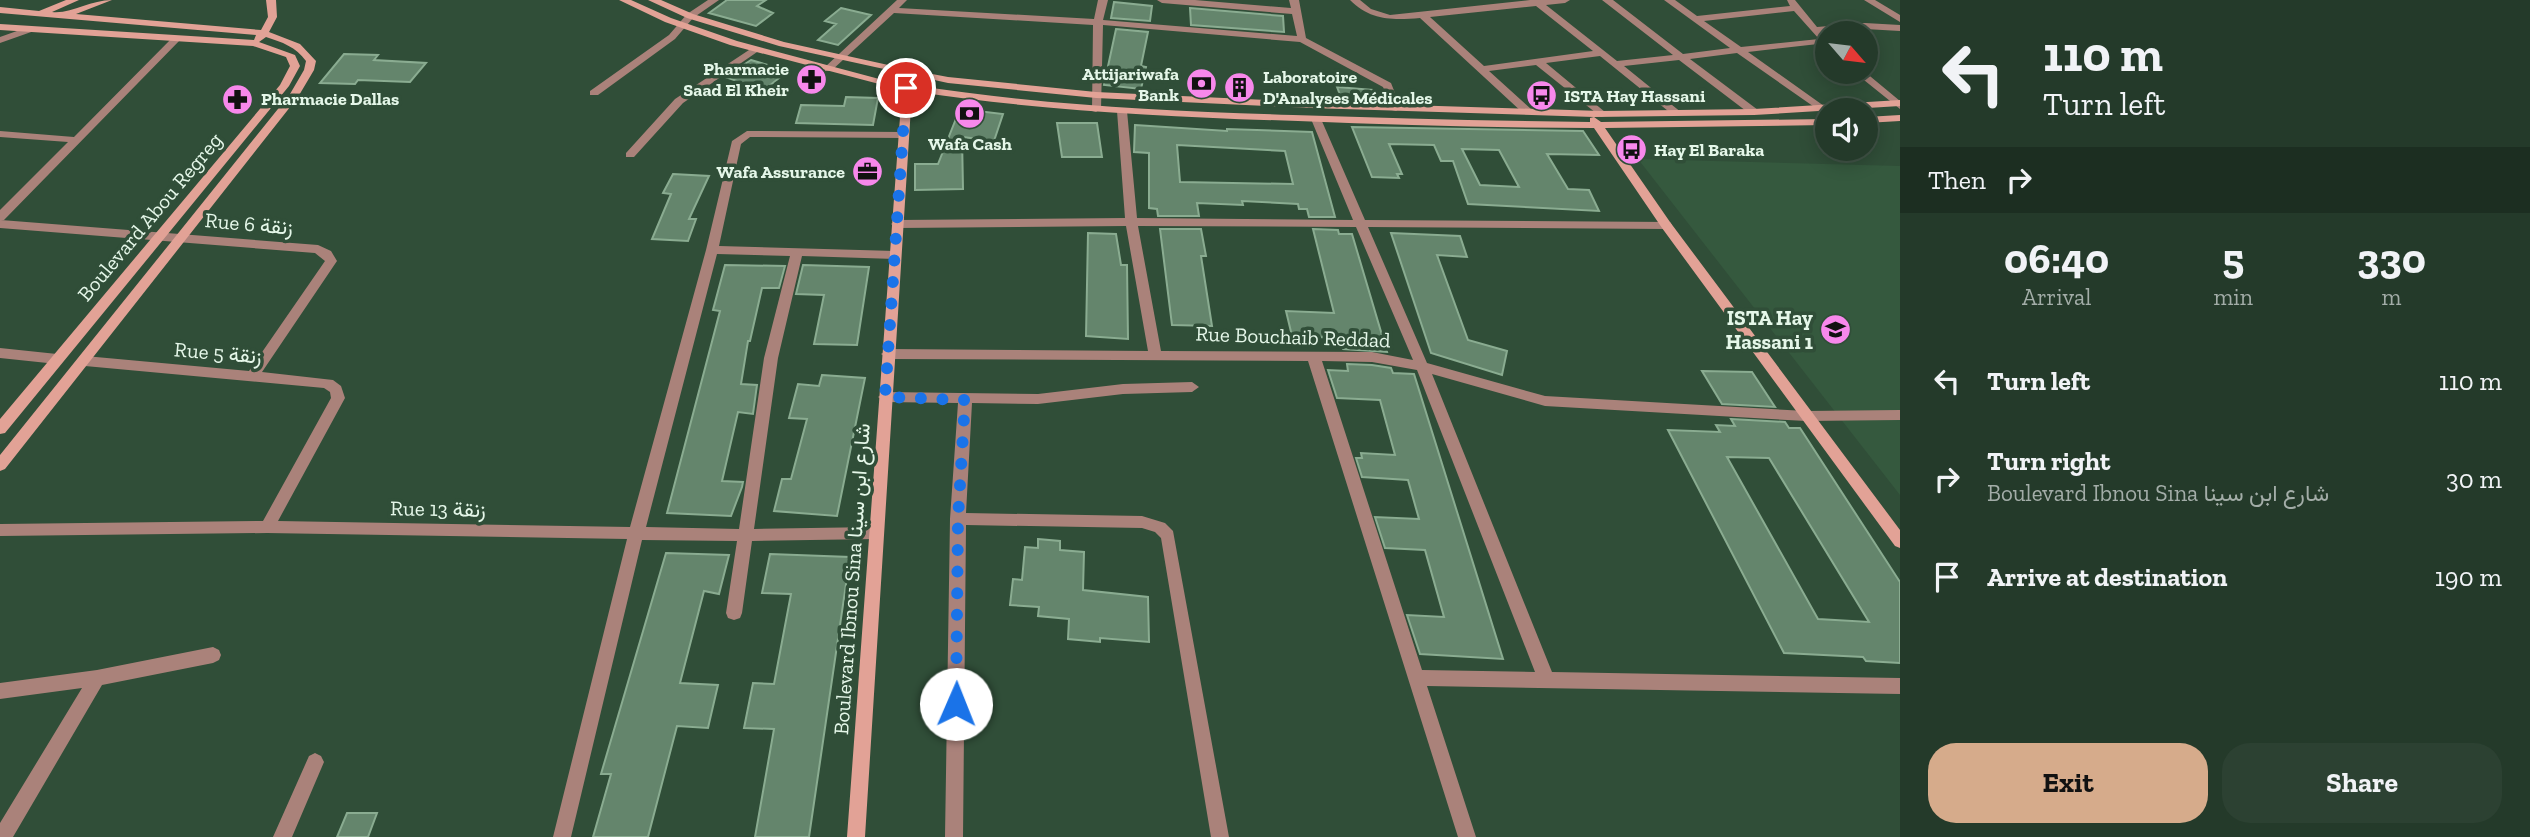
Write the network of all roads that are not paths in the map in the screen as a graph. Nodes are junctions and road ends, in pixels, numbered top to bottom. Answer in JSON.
{"nodes":[{"id":1,"x":74,"y":0,"type":"edge"},
{"id":2,"x":107,"y":0,"type":"edge"},
{"id":3,"x":271,"y":0,"type":"edge"},
{"id":4,"x":624,"y":0,"type":"edge"},
{"id":5,"x":653,"y":0,"type":"edge"},
{"id":6,"x":713,"y":0,"type":"edge"},
{"id":7,"x":902,"y":0,"type":"edge"},
{"id":8,"x":1103,"y":0,"type":"edge"},
{"id":9,"x":1161,"y":0,"type":"edge"},
{"id":10,"x":1355,"y":0,"type":"edge"},
{"id":11,"x":1565,"y":0,"type":"edge"},
{"id":12,"x":1607,"y":0,"type":"edge"},
{"id":13,"x":1669,"y":0,"type":"edge"},
{"id":14,"x":1869,"y":0,"type":"edge"},
{"id":15,"x":1537,"y":1,"type":"edge"},
{"id":16,"x":1793,"y":4,"type":"edge"},
{"id":17,"x":1294,"y":5,"type":"edge"},
{"id":18,"x":0,"y":10,"type":"edge"},
{"id":19,"x":894,"y":10,"type":"junction"},
{"id":20,"x":41,"y":13,"type":"junction"},
{"id":21,"x":64,"y":15,"type":"junction"},
{"id":22,"x":690,"y":16,"type":"junction"},
{"id":23,"x":1424,"y":16,"type":"junction"},
{"id":24,"x":1696,"y":19,"type":"junction"},
{"id":25,"x":1900,"y":19,"type":"edge"},
{"id":26,"x":1098,"y":22,"type":"junction"},
{"id":27,"x":0,"y":27,"type":"edge"},
{"id":28,"x":12,"y":27,"type":"junction"},
{"id":29,"x":680,"y":27,"type":"junction"},
{"id":30,"x":1878,"y":27,"type":"edge"},
{"id":31,"x":1900,"y":28,"type":"edge"},
{"id":32,"x":31,"y":29,"type":"junction"},
{"id":33,"x":1815,"y":30,"type":"edge"},
{"id":34,"x":264,"y":33,"type":"junction"},
{"id":35,"x":0,"y":38,"type":"edge"},
{"id":36,"x":177,"y":38,"type":"junction"},
{"id":37,"x":1302,"y":38,"type":"junction"},
{"id":38,"x":254,"y":43,"type":"junction"},
{"id":39,"x":1815,"y":43,"type":"edge"},
{"id":40,"x":755,"y":50,"type":"junction"},
{"id":41,"x":1740,"y":50,"type":"junction"},
{"id":42,"x":1601,"y":53,"type":"junction"},
{"id":43,"x":1682,"y":57,"type":"junction"},
{"id":44,"x":840,"y":58,"type":"junction"},
{"id":45,"x":1537,"y":61,"type":"junction"},
{"id":46,"x":1615,"y":64,"type":"junction"},
{"id":47,"x":828,"y":69,"type":"junction"},
{"id":48,"x":1482,"y":69,"type":"junction"},
{"id":49,"x":908,"y":80,"type":"junction"},
{"id":50,"x":1874,"y":84,"type":"edge"},
{"id":51,"x":594,"y":93,"type":"dead end"},
{"id":52,"x":1096,"y":95,"type":"junction"},
{"id":53,"x":1815,"y":104,"type":"edge"},
{"id":54,"x":1899,"y":104,"type":"edge"},
{"id":55,"x":1878,"y":105,"type":"edge"},
{"id":56,"x":1396,"y":108,"type":"junction"},
{"id":57,"x":1815,"y":108,"type":"edge"},
{"id":58,"x":1096,"y":109,"type":"junction"},
{"id":59,"x":1122,"y":111,"type":"junction"},
{"id":60,"x":1527,"y":111,"type":"junction"},
{"id":61,"x":1754,"y":112,"type":"junction"},
{"id":62,"x":1676,"y":113,"type":"junction"},
{"id":63,"x":1596,"y":117,"type":"junction"},
{"id":64,"x":1900,"y":118,"type":"edge"},
{"id":65,"x":1316,"y":119,"type":"junction"},
{"id":66,"x":1878,"y":119,"type":"edge"},
{"id":67,"x":1815,"y":122,"type":"edge"},
{"id":68,"x":0,"y":134,"type":"edge"},
{"id":69,"x":903,"y":135,"type":"junction"},
{"id":70,"x":77,"y":140,"type":"junction"},
{"id":71,"x":630,"y":155,"type":"dead end"},
{"id":72,"x":0,"y":217,"type":"edge"},
{"id":73,"x":1131,"y":222,"type":"junction"},
{"id":74,"x":0,"y":224,"type":"edge"},
{"id":75,"x":897,"y":224,"type":"junction"},
{"id":76,"x":1360,"y":224,"type":"junction"},
{"id":77,"x":1666,"y":225,"type":"junction"},
{"id":78,"x":159,"y":237,"type":"junction"},
{"id":79,"x":180,"y":238,"type":"junction"},
{"id":80,"x":712,"y":250,"type":"junction"},
{"id":81,"x":797,"y":253,"type":"junction"},
{"id":82,"x":895,"y":255,"type":"junction"},
{"id":83,"x":0,"y":353,"type":"edge"},
{"id":84,"x":888,"y":354,"type":"junction"},
{"id":85,"x":1155,"y":354,"type":"junction"},
{"id":86,"x":1313,"y":355,"type":"junction"},
{"id":87,"x":57,"y":359,"type":"junction"},
{"id":88,"x":85,"y":361,"type":"junction"},
{"id":89,"x":1422,"y":366,"type":"junction"},
{"id":90,"x":252,"y":377,"type":"junction"},
{"id":91,"x":1192,"y":387,"type":"dead end"},
{"id":92,"x":885,"y":397,"type":"junction"},
{"id":93,"x":965,"y":400,"type":"junction"},
{"id":94,"x":1900,"y":415,"type":"edge"},
{"id":95,"x":1806,"y":416,"type":"junction"},
{"id":96,"x":0,"y":429,"type":"edge"},
{"id":97,"x":0,"y":466,"type":"edge"},
{"id":98,"x":958,"y":519,"type":"junction"},
{"id":99,"x":267,"y":527,"type":"junction"},
{"id":100,"x":0,"y":530,"type":"edge"},
{"id":101,"x":876,"y":533,"type":"junction"},
{"id":102,"x":636,"y":534,"type":"junction"},
{"id":103,"x":744,"y":535,"type":"junction"},
{"id":104,"x":1900,"y":542,"type":"edge"},
{"id":105,"x":734,"y":613,"type":"dead end"},
{"id":106,"x":213,"y":655,"type":"dead end"},
{"id":107,"x":97,"y":678,"type":"junction"},
{"id":108,"x":1416,"y":678,"type":"junction"},
{"id":109,"x":1546,"y":678,"type":"junction"},
{"id":110,"x":1900,"y":686,"type":"edge"},
{"id":111,"x":0,"y":691,"type":"edge"},
{"id":112,"x":315,"y":762,"type":"dead end"},
{"id":113,"x":2,"y":837,"type":"edge"},
{"id":114,"x":282,"y":837,"type":"edge"},
{"id":115,"x":562,"y":837,"type":"edge"},
{"id":116,"x":856,"y":837,"type":"edge"},
{"id":117,"x":954,"y":837,"type":"edge"},
{"id":118,"x":1220,"y":837,"type":"edge"},
{"id":119,"x":1467,"y":837,"type":"edge"}],
"edges":[{"from":1,"to":20,"type":"main road"},
{"from":2,"to":21,"type":"main road"},
{"from":3,"to":34,"type":"main road"},
{"from":4,"to":29,"type":"main road"},
{"from":5,"to":22,"type":"main road"},
{"from":6,"to":22,"type":"street"},
{"from":7,"to":19,"type":"street"},
{"from":8,"to":26,"type":"street"},
{"from":9,"to":17,"type":"street"},
{"from":10,"to":23,"type":"street"},
{"from":11,"to":15,"type":"street"},
{"from":12,"to":43,"type":"street"},
{"from":13,"to":24,"type":"street"},
{"from":14,"to":25,"type":"street"},
{"from":15,"to":23,"type":"street"},
{"from":15,"to":42,"type":"street"},
{"from":16,"to":24,"type":"street"},
{"from":16,"to":33,"type":"street"},
{"from":17,"to":37,"type":"street"},
{"from":18,"to":20,"type":"main road"},
{"from":19,"to":26,"type":"street"},
{"from":19,"to":44,"type":"street"},
{"from":20,"to":21,"type":"main road"},
{"from":20,"to":28,"type":"main road"},
{"from":21,"to":32,"type":"main road"},
{"from":21,"to":34,"type":"main road"},
{"from":22,"to":29,"type":"street"},
{"from":22,"to":44,"type":"main road"},
{"from":23,"to":48,"type":"street"},
{"from":24,"to":41,"type":"street"},
{"from":26,"to":37,"type":"street"},
{"from":26,"to":52,"type":"street"},
{"from":27,"to":28,"type":"main road"},
{"from":28,"to":32,"type":"main road"},
{"from":28,"to":35,"type":"street"},
{"from":29,"to":40,"type":"main road"},
{"from":29,"to":51,"type":"street"},
{"from":30,"to":31,"type":"street"},
{"from":32,"to":35,"type":"street"},
{"from":32,"to":36,"type":"main road"},
{"from":34,"to":38,"type":"main road"},
{"from":34,"to":79,"type":"main road"},
{"from":36,"to":38,"type":"main road"},
{"from":36,"to":70,"type":"street"},
{"from":37,"to":56,"type":"street"},
{"from":38,"to":78,"type":"main road","name":"Boulevard Abou Regreg"},
{"from":39,"to":41,"type":"street"},
{"from":40,"to":47,"type":"main road"},
{"from":40,"to":71,"type":"street"},
{"from":41,"to":43,"type":"street"},
{"from":41,"to":53,"type":"street"},
{"from":42,"to":45,"type":"street"},
{"from":42,"to":46,"type":"street"},
{"from":43,"to":46,"type":"street"},
{"from":43,"to":61,"type":"street"},
{"from":44,"to":47,"type":"street"},
{"from":44,"to":49,"type":"main road"},
{"from":45,"to":48,"type":"street"},
{"from":45,"to":63,"type":"street"},
{"from":46,"to":62,"type":"street"},
{"from":47,"to":49,"type":"main road"},
{"from":48,"to":60,"type":"street"},
{"from":49,"to":52,"type":"main road"},
{"from":49,"to":58,"type":"main road"},
{"from":49,"to":69,"type":"main road","name":"Boulevard Ibnou Sina شارع ابن سينا"},
{"from":50,"to":54,"type":"street"},
{"from":52,"to":56,"type":"main road"},
{"from":52,"to":58,"type":"street"},
{"from":54,"to":55,"type":"main road"},
{"from":56,"to":60,"type":"main road"},
{"from":57,"to":61,"type":"main road"},
{"from":58,"to":59,"type":"main road"},
{"from":59,"to":65,"type":"main road"},
{"from":59,"to":73,"type":"street"},
{"from":60,"to":63,"type":"main road"},
{"from":61,"to":62,"type":"main road"},
{"from":62,"to":63,"type":"main road"},
{"from":63,"to":65,"type":"main road"},
{"from":63,"to":67,"type":"main road"},
{"from":63,"to":77,"type":"main road"},
{"from":64,"to":66,"type":"main road"},
{"from":65,"to":76,"type":"street"},
{"from":68,"to":70,"type":"street"},
{"from":69,"to":75,"type":"main road","name":"Boulevard Ibnou Sina شارع ابن سينا"},
{"from":69,"to":80,"type":"street"},
{"from":70,"to":72,"type":"street"},
{"from":73,"to":75,"type":"street"},
{"from":73,"to":76,"type":"street"},
{"from":73,"to":85,"type":"street"},
{"from":74,"to":78,"type":"street","name":"Rue 6 زنقة"},
{"from":75,"to":82,"type":"main road","name":"Boulevard Ibnou Sina شارع ابن سينا"},
{"from":76,"to":77,"type":"street"},
{"from":76,"to":89,"type":"street"},
{"from":77,"to":95,"type":"main road"},
{"from":78,"to":79,"type":"street","name":"Rue 6 زنقة"},
{"from":78,"to":87,"type":"main road","name":"Boulevard Abou Regreg"},
{"from":79,"to":88,"type":"main road"},
{"from":79,"to":90,"type":"street","name":"Rue 6 زنقة"},
{"from":80,"to":81,"type":"street"},
{"from":80,"to":102,"type":"street"},
{"from":81,"to":82,"type":"street"},
{"from":81,"to":103,"type":"street"},
{"from":82,"to":84,"type":"main road","name":"Boulevard Ibnou Sina شارع ابن سينا"},
{"from":83,"to":87,"type":"street"},
{"from":84,"to":85,"type":"street","name":"Rue Bouchaib Reddad"},
{"from":84,"to":92,"type":"main road","name":"Boulevard Ibnou Sina شارع ابن سينا"},
{"from":85,"to":86,"type":"street","name":"Rue Bouchaib Reddad"},
{"from":86,"to":89,"type":"street","name":"Rue Bouchaib Reddad"},
{"from":86,"to":108,"type":"street"},
{"from":87,"to":96,"type":"main road","name":"Boulevard Abou Regreg"},
{"from":88,"to":90,"type":"street","name":"Rue 5 زنقة"},
{"from":88,"to":97,"type":"main road"},
{"from":89,"to":95,"type":"street","name":"Rue Bouchaib Reddad"},
{"from":89,"to":109,"type":"street"},
{"from":90,"to":99,"type":"street","name":"Rue 5 زنقة"},
{"from":91,"to":93,"type":"street"},
{"from":92,"to":93,"type":"street"},
{"from":92,"to":101,"type":"main road","name":"Boulevard Ibnou Sina شارع ابن سينا"},
{"from":93,"to":98,"type":"street"},
{"from":94,"to":95,"type":"street","name":"Rue Bouchaib Reddad"},
{"from":95,"to":104,"type":"main road"},
{"from":98,"to":117,"type":"street"},
{"from":98,"to":118,"type":"street"},
{"from":99,"to":100,"type":"street","name":"Rue 13 زنقة"},
{"from":99,"to":102,"type":"street","name":"Rue 13 زنقة"},
{"from":101,"to":103,"type":"street","name":"Rue 13 زنقة"},
{"from":101,"to":116,"type":"main road","name":"Boulevard Ibnou Sina شارع ابن سينا"},
{"from":102,"to":103,"type":"street","name":"Rue 13 زنقة"},
{"from":102,"to":115,"type":"street"},
{"from":103,"to":105,"type":"street"},
{"from":106,"to":107,"type":"street"},
{"from":107,"to":111,"type":"street"},
{"from":107,"to":113,"type":"street"},
{"from":108,"to":109,"type":"street"},
{"from":108,"to":119,"type":"street"},
{"from":109,"to":110,"type":"street"},
{"from":112,"to":114,"type":"street"}]}
